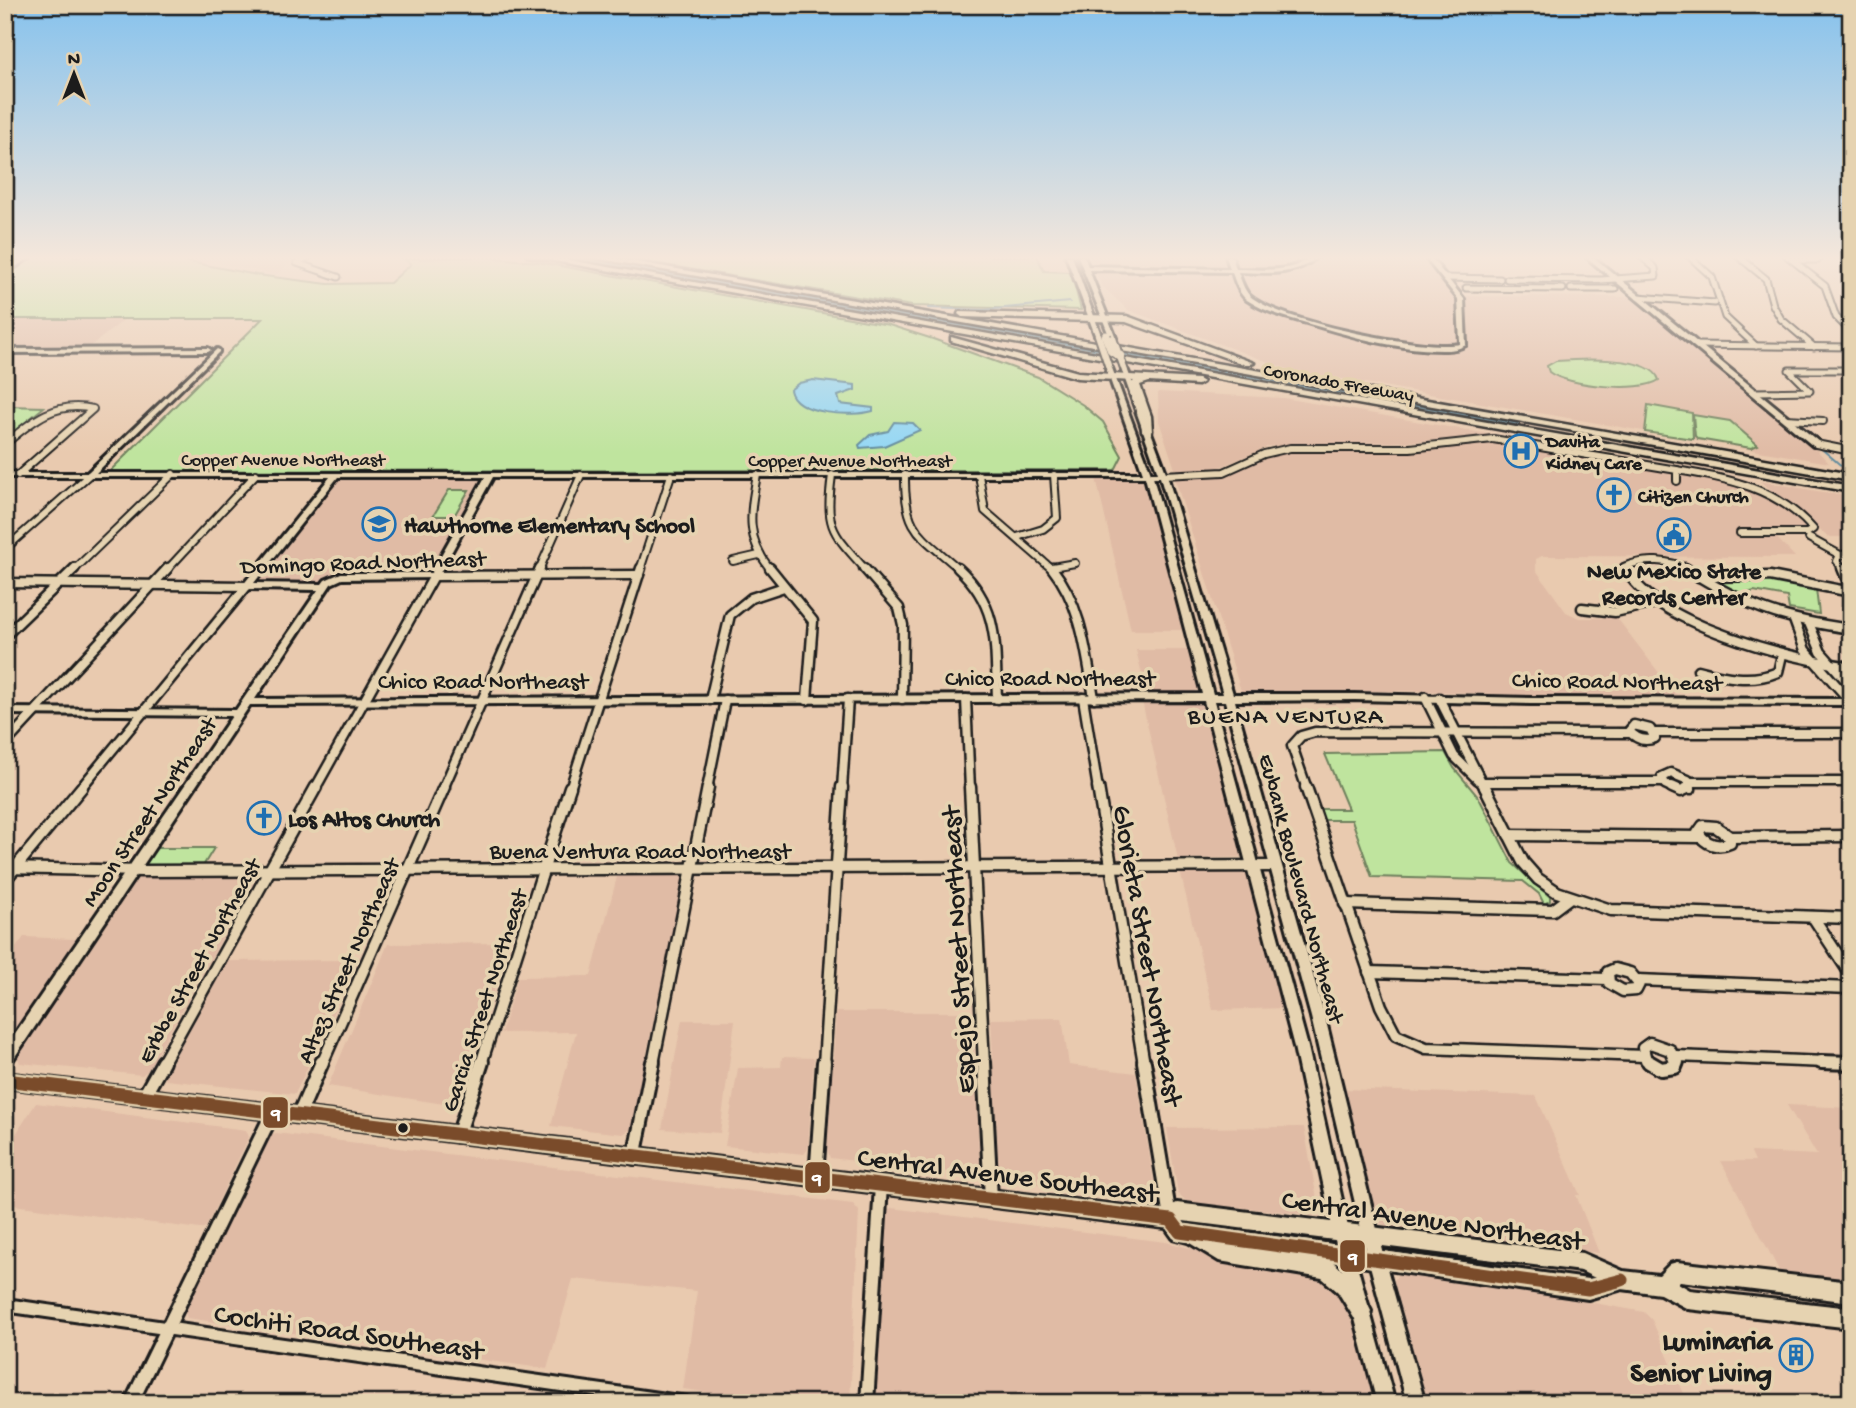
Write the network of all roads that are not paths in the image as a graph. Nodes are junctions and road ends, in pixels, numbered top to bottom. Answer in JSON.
{"nodes":[{"id":1,"x":886,"y":322,"type":"edge"},
{"id":2,"x":899,"y":322,"type":"edge"},
{"id":3,"x":966,"y":322,"type":"edge"},
{"id":4,"x":1100,"y":322,"type":"edge"},
{"id":5,"x":1134,"y":322,"type":"edge"},
{"id":6,"x":1311,"y":322,"type":"edge"},
{"id":7,"x":1462,"y":322,"type":"edge"},
{"id":8,"x":1668,"y":322,"type":"edge"},
{"id":9,"x":1728,"y":322,"type":"edge"},
{"id":10,"x":1785,"y":322,"type":"edge"},
{"id":11,"x":1106,"y":336,"type":"junction"},
{"id":12,"x":1696,"y":345,"type":"junction"},
{"id":13,"x":1756,"y":346,"type":"junction"},
{"id":14,"x":1814,"y":347,"type":"junction"},
{"id":15,"x":1851,"y":347,"type":"edge"},
{"id":16,"x":5,"y":351,"type":"edge"},
{"id":17,"x":1103,"y":351,"type":"joint"},
{"id":18,"x":1120,"y":356,"type":"joint"},
{"id":19,"x":1851,"y":370,"type":"edge"},
{"id":20,"x":1117,"y":376,"type":"junction"},
{"id":21,"x":1149,"y":380,"type":"junction"},
{"id":22,"x":1754,"y":392,"type":"junction"},
{"id":23,"x":1428,"y":402,"type":"junction"},
{"id":24,"x":1419,"y":414,"type":"junction"},
{"id":25,"x":1786,"y":419,"type":"junction"},
{"id":26,"x":1823,"y":421,"type":"dead end"},
{"id":27,"x":1147,"y":431,"type":"junction"},
{"id":28,"x":5,"y":444,"type":"edge"},
{"id":29,"x":1816,"y":444,"type":"joint"},
{"id":30,"x":1851,"y":451,"type":"edge"},
{"id":31,"x":1677,"y":470,"type":"junction"},
{"id":32,"x":173,"y":474,"type":"junction"},
{"id":33,"x":256,"y":474,"type":"junction"},
{"id":34,"x":337,"y":474,"type":"junction"},
{"id":35,"x":491,"y":474,"type":"junction"},
{"id":36,"x":6,"y":475,"type":"edge"},
{"id":37,"x":18,"y":475,"type":"junction"},
{"id":38,"x":89,"y":475,"type":"junction"},
{"id":39,"x":581,"y":475,"type":"junction"},
{"id":40,"x":671,"y":475,"type":"junction"},
{"id":41,"x":757,"y":475,"type":"junction"},
{"id":42,"x":832,"y":475,"type":"junction"},
{"id":43,"x":905,"y":475,"type":"junction"},
{"id":44,"x":979,"y":475,"type":"junction"},
{"id":45,"x":1054,"y":475,"type":"junction"},
{"id":46,"x":1148,"y":475,"type":"junction"},
{"id":47,"x":1163,"y":475,"type":"junction"},
{"id":48,"x":1851,"y":477,"type":"edge"},
{"id":49,"x":1677,"y":481,"type":"dead end"},
{"id":50,"x":1851,"y":489,"type":"edge"},
{"id":51,"x":1740,"y":533,"type":"dead end"},
{"id":52,"x":1017,"y":537,"type":"junction"},
{"id":53,"x":1809,"y":538,"type":"dead end"},
{"id":54,"x":5,"y":548,"type":"edge"},
{"id":55,"x":1851,"y":554,"type":"edge"},
{"id":56,"x":759,"y":555,"type":"junction"},
{"id":57,"x":1840,"y":555,"type":"junction"},
{"id":58,"x":733,"y":561,"type":"dead end"},
{"id":59,"x":1074,"y":563,"type":"dead end"},
{"id":60,"x":1052,"y":567,"type":"junction"},
{"id":61,"x":537,"y":575,"type":"junction"},
{"id":62,"x":639,"y":575,"type":"junction"},
{"id":63,"x":435,"y":576,"type":"junction"},
{"id":64,"x":1699,"y":577,"type":"junction"},
{"id":65,"x":5,"y":583,"type":"edge"},
{"id":66,"x":58,"y":584,"type":"junction"},
{"id":67,"x":153,"y":585,"type":"junction"},
{"id":68,"x":247,"y":586,"type":"junction"},
{"id":69,"x":325,"y":587,"type":"junction"},
{"id":70,"x":784,"y":587,"type":"junction"},
{"id":71,"x":1851,"y":591,"type":"edge"},
{"id":72,"x":1660,"y":601,"type":"junction"},
{"id":73,"x":1583,"y":608,"type":"dead end"},
{"id":74,"x":1794,"y":620,"type":"junction"},
{"id":75,"x":1809,"y":624,"type":"junction"},
{"id":76,"x":1851,"y":629,"type":"edge"},
{"id":77,"x":5,"y":636,"type":"edge"},
{"id":78,"x":1782,"y":655,"type":"junction"},
{"id":79,"x":1815,"y":662,"type":"junction"},
{"id":80,"x":1831,"y":664,"type":"junction"},
{"id":81,"x":1851,"y":667,"type":"edge"},
{"id":82,"x":1698,"y":670,"type":"dead end"},
{"id":83,"x":1851,"y":686,"type":"edge"},
{"id":84,"x":1207,"y":697,"type":"junction"},
{"id":85,"x":1229,"y":697,"type":"junction"},
{"id":86,"x":1425,"y":697,"type":"junction"},
{"id":87,"x":1088,"y":698,"type":"junction"},
{"id":88,"x":1439,"y":698,"type":"junction"},
{"id":89,"x":848,"y":699,"type":"junction"},
{"id":90,"x":902,"y":699,"type":"junction"},
{"id":91,"x":966,"y":699,"type":"junction"},
{"id":92,"x":997,"y":699,"type":"junction"},
{"id":93,"x":710,"y":700,"type":"junction"},
{"id":94,"x":725,"y":700,"type":"junction"},
{"id":95,"x":807,"y":700,"type":"junction"},
{"id":96,"x":364,"y":701,"type":"junction"},
{"id":97,"x":481,"y":701,"type":"junction"},
{"id":98,"x":599,"y":701,"type":"junction"},
{"id":99,"x":248,"y":702,"type":"junction"},
{"id":100,"x":1851,"y":702,"type":"edge"},
{"id":101,"x":5,"y":711,"type":"edge"},
{"id":102,"x":35,"y":712,"type":"junction"},
{"id":103,"x":141,"y":713,"type":"junction"},
{"id":104,"x":240,"y":713,"type":"junction"},
{"id":105,"x":1443,"y":732,"type":"junction"},
{"id":106,"x":1456,"y":732,"type":"junction"},
{"id":107,"x":1851,"y":733,"type":"edge"},
{"id":108,"x":5,"y":744,"type":"edge"},
{"id":109,"x":1480,"y":782,"type":"junction"},
{"id":110,"x":1663,"y":782,"type":"junction"},
{"id":111,"x":1690,"y":782,"type":"junction"},
{"id":112,"x":1851,"y":782,"type":"edge"},
{"id":113,"x":1509,"y":835,"type":"junction"},
{"id":114,"x":1851,"y":836,"type":"edge"},
{"id":115,"x":1700,"y":837,"type":"junction"},
{"id":116,"x":1730,"y":837,"type":"junction"},
{"id":117,"x":974,"y":866,"type":"junction"},
{"id":118,"x":1112,"y":866,"type":"junction"},
{"id":119,"x":1254,"y":866,"type":"junction"},
{"id":120,"x":1275,"y":866,"type":"junction"},
{"id":121,"x":838,"y":867,"type":"junction"},
{"id":122,"x":10,"y":868,"type":"edge"},
{"id":123,"x":693,"y":868,"type":"junction"},
{"id":124,"x":407,"y":870,"type":"junction"},
{"id":125,"x":546,"y":870,"type":"junction"},
{"id":126,"x":132,"y":871,"type":"junction"},
{"id":127,"x":270,"y":871,"type":"junction"},
{"id":128,"x":5,"y":880,"type":"edge"},
{"id":129,"x":1569,"y":898,"type":"junction"},
{"id":130,"x":1345,"y":904,"type":"junction"},
{"id":131,"x":1813,"y":917,"type":"junction"},
{"id":132,"x":1851,"y":918,"type":"edge"},
{"id":133,"x":1369,"y":972,"type":"junction"},
{"id":134,"x":1851,"y":975,"type":"edge"},
{"id":135,"x":1607,"y":979,"type":"junction"},
{"id":136,"x":1637,"y":980,"type":"junction"},
{"id":137,"x":1851,"y":988,"type":"edge"},
{"id":138,"x":1643,"y":1056,"type":"junction"},
{"id":139,"x":1676,"y":1056,"type":"junction"},
{"id":140,"x":5,"y":1060,"type":"edge"},
{"id":141,"x":1851,"y":1063,"type":"edge"},
{"id":142,"x":5,"y":1080,"type":"edge"},
{"id":143,"x":143,"y":1098,"type":"junction"},
{"id":144,"x":273,"y":1112,"type":"junction"},
{"id":145,"x":299,"y":1115,"type":"junction"},
{"id":146,"x":458,"y":1136,"type":"junction"},
{"id":147,"x":635,"y":1158,"type":"junction"},
{"id":148,"x":816,"y":1178,"type":"junction"},
{"id":149,"x":881,"y":1186,"type":"junction"},
{"id":150,"x":991,"y":1199,"type":"junction"},
{"id":151,"x":1171,"y":1220,"type":"junction"},
{"id":152,"x":1342,"y":1233,"type":"junction"},
{"id":153,"x":1192,"y":1234,"type":"junction"},
{"id":154,"x":1371,"y":1236,"type":"junction"},
{"id":155,"x":1346,"y":1254,"type":"junction"},
{"id":156,"x":1376,"y":1258,"type":"junction"},
{"id":157,"x":1622,"y":1280,"type":"junction"},
{"id":158,"x":1662,"y":1285,"type":"junction"},
{"id":159,"x":1851,"y":1292,"type":"edge"},
{"id":160,"x":5,"y":1306,"type":"edge"},
{"id":161,"x":1362,"y":1311,"type":"junction"},
{"id":162,"x":1851,"y":1318,"type":"edge"},
{"id":163,"x":167,"y":1328,"type":"junction"},
{"id":164,"x":131,"y":1403,"type":"edge"},
{"id":165,"x":686,"y":1403,"type":"edge"},
{"id":166,"x":867,"y":1403,"type":"edge"},
{"id":167,"x":1386,"y":1403,"type":"edge"},
{"id":168,"x":1416,"y":1403,"type":"edge"}],
"edges":[{"from":1,"to":20,"type":"highway"},
{"from":2,"to":24,"type":"highway","name":"Coronado Freeway"},
{"from":3,"to":23,"type":"highway","name":"Coronado Freeway"},
{"from":4,"to":11,"type":"highway"},
{"from":5,"to":23,"type":"highway"},
{"from":6,"to":7,"type":"street"},
{"from":8,"to":12,"type":"street"},
{"from":9,"to":13,"type":"street"},
{"from":10,"to":14,"type":"street"},
{"from":11,"to":17,"type":"street","bridge":true},
{"from":11,"to":18,"type":"highway","bridge":true},
{"from":12,"to":13,"type":"street"},
{"from":12,"to":22,"type":"street"},
{"from":13,"to":14,"type":"street"},
{"from":14,"to":15,"type":"street"},
{"from":16,"to":38,"type":"street"},
{"from":17,"to":20,"type":"highway"},
{"from":18,"to":20,"type":"street","name":"Eubank Boulevard Northeast","bridge":true},
{"from":19,"to":22,"type":"street"},
{"from":20,"to":21,"type":"highway"},
{"from":20,"to":27,"type":"street","name":"Eubank Boulevard Northeast"},
{"from":20,"to":46,"type":"street","name":"Eubank Boulevard Northeast"},
{"from":21,"to":24,"type":"highway"},
{"from":21,"to":27,"type":"highway"},
{"from":22,"to":25,"type":"street"},
{"from":23,"to":48,"type":"highway","name":"Coronado Freeway"},
{"from":24,"to":50,"type":"highway","name":"Coronado Freeway"},
{"from":25,"to":26,"type":"street"},
{"from":25,"to":29,"type":"street"},
{"from":27,"to":47,"type":"street","name":"Eubank Boulevard Northeast"},
{"from":28,"to":37,"type":"street"},
{"from":29,"to":30,"type":"street"},
{"from":31,"to":47,"type":"street","name":"Copper Avenue Northeast"},
{"from":31,"to":49,"type":"street"},
{"from":31,"to":51,"type":"street","name":"Copper Avenue Northeast"},
{"from":32,"to":33,"type":"street","name":"Copper Avenue Northeast"},
{"from":32,"to":38,"type":"street","name":"Copper Avenue Northeast"},
{"from":32,"to":66,"type":"street"},
{"from":33,"to":34,"type":"street","name":"Copper Avenue Northeast"},
{"from":33,"to":67,"type":"street"},
{"from":34,"to":35,"type":"street","name":"Copper Avenue Northeast"},
{"from":34,"to":68,"type":"street"},
{"from":35,"to":39,"type":"street","name":"Copper Avenue Northeast"},
{"from":35,"to":63,"type":"street","name":"Erbbe Street Northeast"},
{"from":36,"to":37,"type":"street","name":"Copper Avenue Northeast"},
{"from":37,"to":38,"type":"street","name":"Copper Avenue Northeast"},
{"from":38,"to":54,"type":"street"},
{"from":39,"to":40,"type":"street","name":"Copper Avenue Northeast"},
{"from":39,"to":61,"type":"street","name":"Altez Street Northeast"},
{"from":40,"to":41,"type":"street","name":"Copper Avenue Northeast"},
{"from":40,"to":62,"type":"street","name":"Garcia Street Northeast"},
{"from":41,"to":42,"type":"street","name":"Copper Avenue Northeast"},
{"from":41,"to":56,"type":"street"},
{"from":42,"to":43,"type":"street","name":"Copper Avenue Northeast"},
{"from":42,"to":90,"type":"street"},
{"from":43,"to":44,"type":"street","name":"Copper Avenue Northeast"},
{"from":43,"to":92,"type":"street"},
{"from":44,"to":45,"type":"street","name":"Copper Avenue Northeast"},
{"from":44,"to":52,"type":"street","name":"Glorieta Street Northeast"},
{"from":45,"to":46,"type":"street","name":"Copper Avenue Northeast"},
{"from":45,"to":52,"type":"street"},
{"from":46,"to":47,"type":"street","name":"Copper Avenue Northeast"},
{"from":46,"to":84,"type":"street","name":"Eubank Boulevard Northeast"},
{"from":47,"to":85,"type":"street","name":"Eubank Boulevard Northeast"},
{"from":52,"to":60,"type":"street","name":"Glorieta Street Northeast"},
{"from":53,"to":57,"type":"street"},
{"from":55,"to":57,"type":"street"},
{"from":56,"to":58,"type":"street"},
{"from":56,"to":70,"type":"street"},
{"from":57,"to":71,"type":"street"},
{"from":59,"to":60,"type":"street"},
{"from":60,"to":87,"type":"street","name":"Glorieta Street Northeast"},
{"from":61,"to":62,"type":"street","name":"Domingo Road Northeast"},
{"from":61,"to":63,"type":"street","name":"Domingo Road Northeast"},
{"from":61,"to":97,"type":"street","name":"Altez Street Northeast"},
{"from":62,"to":98,"type":"street","name":"Garcia Street Northeast"},
{"from":63,"to":69,"type":"street","name":"Domingo Road Northeast"},
{"from":63,"to":96,"type":"street","name":"Erbbe Street Northeast"},
{"from":64,"to":71,"type":"street"},
{"from":64,"to":72,"type":"street"},
{"from":64,"to":74,"type":"street"},
{"from":65,"to":66,"type":"street","name":"Domingo Road Northeast"},
{"from":66,"to":67,"type":"street","name":"Domingo Road Northeast"},
{"from":66,"to":77,"type":"street"},
{"from":67,"to":68,"type":"street","name":"Domingo Road Northeast"},
{"from":67,"to":102,"type":"street"},
{"from":68,"to":69,"type":"street","name":"Domingo Road Northeast"},
{"from":68,"to":103,"type":"street"},
{"from":69,"to":99,"type":"street","name":"Moon Street Northeast"},
{"from":70,"to":93,"type":"street"},
{"from":70,"to":95,"type":"street"},
{"from":72,"to":73,"type":"street"},
{"from":72,"to":78,"type":"street"},
{"from":74,"to":75,"type":"street"},
{"from":74,"to":79,"type":"street"},
{"from":75,"to":76,"type":"street"},
{"from":75,"to":80,"type":"street"},
{"from":78,"to":79,"type":"street"},
{"from":78,"to":82,"type":"street"},
{"from":79,"to":80,"type":"street"},
{"from":79,"to":100,"type":"street"},
{"from":80,"to":81,"type":"street"},
{"from":80,"to":83,"type":"street"},
{"from":84,"to":85,"type":"street","name":"Chico Road Northeast"},
{"from":84,"to":87,"type":"street","name":"Chico Road Northeast"},
{"from":84,"to":119,"type":"street","name":"Eubank Boulevard Northeast"},
{"from":85,"to":86,"type":"street","name":"Chico Road Northeast"},
{"from":85,"to":120,"type":"street","name":"Eubank Boulevard Northeast"},
{"from":86,"to":88,"type":"street","name":"Chico Road Northeast"},
{"from":86,"to":105,"type":"street"},
{"from":87,"to":92,"type":"street","name":"Chico Road Northeast"},
{"from":87,"to":118,"type":"street","name":"Glorieta Street Northeast"},
{"from":88,"to":100,"type":"street","name":"Chico Road Northeast"},
{"from":88,"to":106,"type":"street"},
{"from":89,"to":90,"type":"street","name":"Chico Road Northeast"},
{"from":89,"to":95,"type":"street","name":"Chico Road Northeast"},
{"from":89,"to":121,"type":"street"},
{"from":90,"to":91,"type":"street","name":"Chico Road Northeast"},
{"from":91,"to":92,"type":"street","name":"Chico Road Northeast"},
{"from":91,"to":117,"type":"street","name":"Espejo Street Northeast"},
{"from":93,"to":94,"type":"street","name":"Chico Road Northeast"},
{"from":93,"to":98,"type":"street","name":"Chico Road Northeast"},
{"from":94,"to":95,"type":"street","name":"Chico Road Northeast"},
{"from":94,"to":123,"type":"street"},
{"from":96,"to":97,"type":"street","name":"Chico Road Northeast"},
{"from":96,"to":99,"type":"street","name":"Chico Road Northeast"},
{"from":96,"to":127,"type":"street","name":"Erbbe Street Northeast"},
{"from":97,"to":98,"type":"street","name":"Chico Road Northeast"},
{"from":97,"to":124,"type":"street","name":"Altez Street Northeast"},
{"from":98,"to":125,"type":"street","name":"Garcia Street Northeast"},
{"from":99,"to":104,"type":"street","name":"Moon Street Northeast"},
{"from":101,"to":102,"type":"street"},
{"from":102,"to":103,"type":"street"},
{"from":102,"to":108,"type":"street"},
{"from":103,"to":104,"type":"street"},
{"from":103,"to":122,"type":"street"},
{"from":104,"to":126,"type":"street","name":"Moon Street Northeast"},
{"from":105,"to":106,"type":"street"},
{"from":105,"to":109,"type":"street"},
{"from":105,"to":130,"type":"street"},
{"from":106,"to":107,"type":"street"},
{"from":106,"to":109,"type":"street"},
{"from":109,"to":110,"type":"street"},
{"from":109,"to":113,"type":"street"},
{"from":110,"to":111,"type":"street"},
{"from":110,"to":111,"type":"street"},
{"from":111,"to":112,"type":"street"},
{"from":113,"to":115,"type":"street"},
{"from":113,"to":129,"type":"street"},
{"from":114,"to":116,"type":"street"},
{"from":115,"to":116,"type":"street"},
{"from":115,"to":116,"type":"street"},
{"from":117,"to":118,"type":"street","name":"Buena Ventura Road Northeast"},
{"from":117,"to":121,"type":"street","name":"Buena Ventura Road Northeast"},
{"from":117,"to":150,"type":"street","name":"Espejo Street Northeast"},
{"from":118,"to":119,"type":"street","name":"Buena Ventura Road Northeast"},
{"from":118,"to":151,"type":"street","name":"Glorieta Street Northeast"},
{"from":119,"to":120,"type":"street","name":"Buena Ventura Road Northeast"},
{"from":119,"to":152,"type":"street","name":"Eubank Boulevard Northeast"},
{"from":120,"to":154,"type":"street","name":"Eubank Boulevard Northeast"},
{"from":121,"to":123,"type":"street","name":"Buena Ventura Road Northeast"},
{"from":121,"to":148,"type":"street"},
{"from":122,"to":126,"type":"street","name":"Buena Ventura Road Northeast"},
{"from":122,"to":128,"type":"street"},
{"from":123,"to":125,"type":"street","name":"Buena Ventura Road Northeast"},
{"from":123,"to":147,"type":"street"},
{"from":124,"to":125,"type":"street","name":"Buena Ventura Road Northeast"},
{"from":124,"to":127,"type":"street","name":"Buena Ventura Road Northeast"},
{"from":124,"to":145,"type":"street","name":"Altez Street Northeast"},
{"from":125,"to":146,"type":"street","name":"Garcia Street Northeast"},
{"from":126,"to":127,"type":"street","name":"Buena Ventura Road Northeast"},
{"from":126,"to":140,"type":"street","name":"Moon Street Northeast"},
{"from":127,"to":143,"type":"street","name":"Erbbe Street Northeast"},
{"from":129,"to":130,"type":"street"},
{"from":129,"to":131,"type":"street"},
{"from":130,"to":133,"type":"street"},
{"from":131,"to":132,"type":"street"},
{"from":131,"to":134,"type":"street"},
{"from":133,"to":135,"type":"street"},
{"from":133,"to":138,"type":"street"},
{"from":135,"to":136,"type":"street"},
{"from":135,"to":136,"type":"street"},
{"from":136,"to":137,"type":"street"},
{"from":138,"to":139,"type":"street"},
{"from":138,"to":139,"type":"street"},
{"from":139,"to":141,"type":"street"},
{"from":142,"to":143,"type":"main road","name":"Central Avenue Southeast"},
{"from":143,"to":144,"type":"main road","name":"Central Avenue Southeast"},
{"from":144,"to":145,"type":"main road","name":"Central Avenue Southeast"},
{"from":144,"to":163,"type":"street"},
{"from":145,"to":146,"type":"main road","name":"Central Avenue Southeast"},
{"from":146,"to":147,"type":"main road","name":"Central Avenue Southeast"},
{"from":147,"to":148,"type":"main road","name":"Central Avenue Southeast"},
{"from":148,"to":149,"type":"main road","name":"Central Avenue Southeast"},
{"from":149,"to":150,"type":"main road","name":"Central Avenue Southeast"},
{"from":149,"to":166,"type":"street"},
{"from":150,"to":151,"type":"main road","name":"Central Avenue Southeast"},
{"from":151,"to":152,"type":"main road","name":"Central Avenue Northeast"},
{"from":151,"to":153,"type":"main road","name":"Central Avenue Southeast"},
{"from":152,"to":154,"type":"main road","name":"Central Avenue Northeast"},
{"from":152,"to":155,"type":"street","name":"Eubank Boulevard Northeast"},
{"from":153,"to":155,"type":"main road","name":"Central Avenue Southeast"},
{"from":153,"to":161,"type":"main road"},
{"from":154,"to":156,"type":"street","name":"Eubank Boulevard Northeast"},
{"from":154,"to":157,"type":"main road","name":"Central Avenue Northeast"},
{"from":155,"to":156,"type":"main road","name":"Central Avenue Southeast"},
{"from":155,"to":161,"type":"street","name":"Eubank Boulevard Northeast"},
{"from":156,"to":157,"type":"main road","name":"Central Avenue Southeast"},
{"from":156,"to":168,"type":"street","name":"Eubank Boulevard Northeast"},
{"from":157,"to":158,"type":"main road","name":"Central Avenue Northeast"},
{"from":158,"to":159,"type":"main road","name":"Central Avenue Northeast"},
{"from":158,"to":162,"type":"main road"},
{"from":160,"to":163,"type":"street","name":"Cochiti Road Southeast"},
{"from":161,"to":167,"type":"street","name":"Eubank Boulevard Northeast"},
{"from":163,"to":164,"type":"street"},
{"from":163,"to":165,"type":"street","name":"Cochiti Road Southeast"}]}
